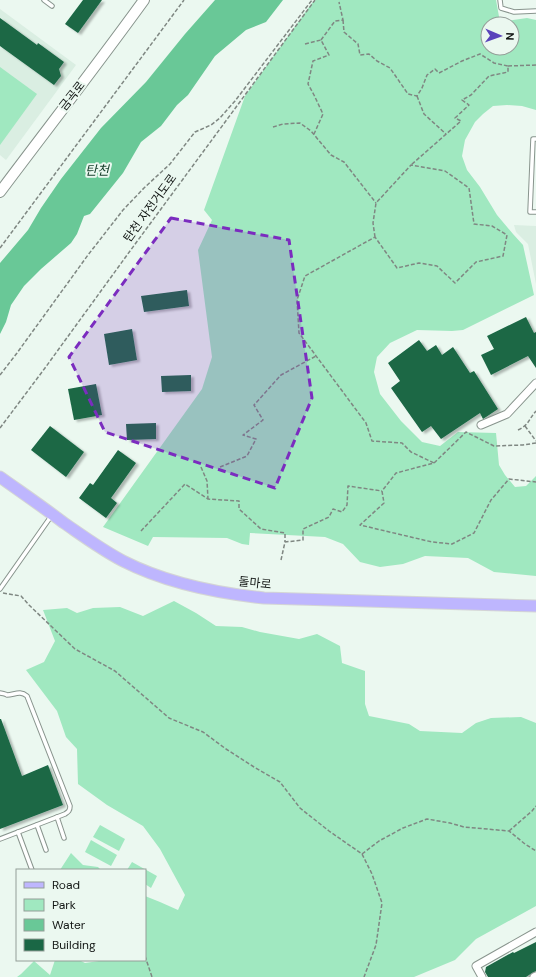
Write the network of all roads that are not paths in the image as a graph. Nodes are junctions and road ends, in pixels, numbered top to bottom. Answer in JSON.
{"nodes":[{"id":1,"x":44,"y":0,"type":"edge"},
{"id":2,"x":144,"y":0,"type":"edge"},
{"id":3,"x":500,"y":0,"type":"edge"},
{"id":4,"x":52,"y":6,"type":"dead end"},
{"id":5,"x":536,"y":11,"type":"edge"},
{"id":6,"x":536,"y":139,"type":"edge"},
{"id":7,"x":0,"y":192,"type":"edge"},
{"id":8,"x":536,"y":212,"type":"edge"},
{"id":9,"x":536,"y":383,"type":"edge"},
{"id":10,"x":482,"y":425,"type":"dead end"},
{"id":11,"x":1,"y":478,"type":"edge"},
{"id":12,"x":53,"y":514,"type":"junction"},
{"id":13,"x":0,"y":589,"type":"edge"},
{"id":14,"x":536,"y":606,"type":"edge"},
{"id":15,"x":0,"y":693,"type":"edge"},
{"id":16,"x":57,"y":817,"type":"junction"},
{"id":17,"x":37,"y":825,"type":"junction"},
{"id":18,"x":18,"y":832,"type":"junction"},
{"id":19,"x":64,"y":838,"type":"dead end"},
{"id":20,"x":0,"y":839,"type":"edge"},
{"id":21,"x":46,"y":850,"type":"dead end"},
{"id":22,"x":32,"y":869,"type":"edge"},
{"id":23,"x":536,"y":932,"type":"edge"},
{"id":24,"x":482,"y":977,"type":"edge"}],
"edges":[{"from":1,"to":4,"type":"lane"},
{"from":2,"to":7,"type":"main road","name":"금곡로"},
{"from":3,"to":5,"type":"lane"},
{"from":6,"to":8,"type":"lane"},
{"from":9,"to":10,"type":"street"},
{"from":11,"to":12,"type":"main road","name":"돌마로"},
{"from":12,"to":13,"type":"lane"},
{"from":12,"to":14,"type":"main road","name":"돌마로"},
{"from":15,"to":16,"type":"lane"},
{"from":16,"to":17,"type":"lane"},
{"from":16,"to":19,"type":"lane"},
{"from":17,"to":18,"type":"lane"},
{"from":17,"to":21,"type":"lane"},
{"from":18,"to":20,"type":"lane"},
{"from":18,"to":22,"type":"lane"},
{"from":23,"to":24,"type":"street"}]}
